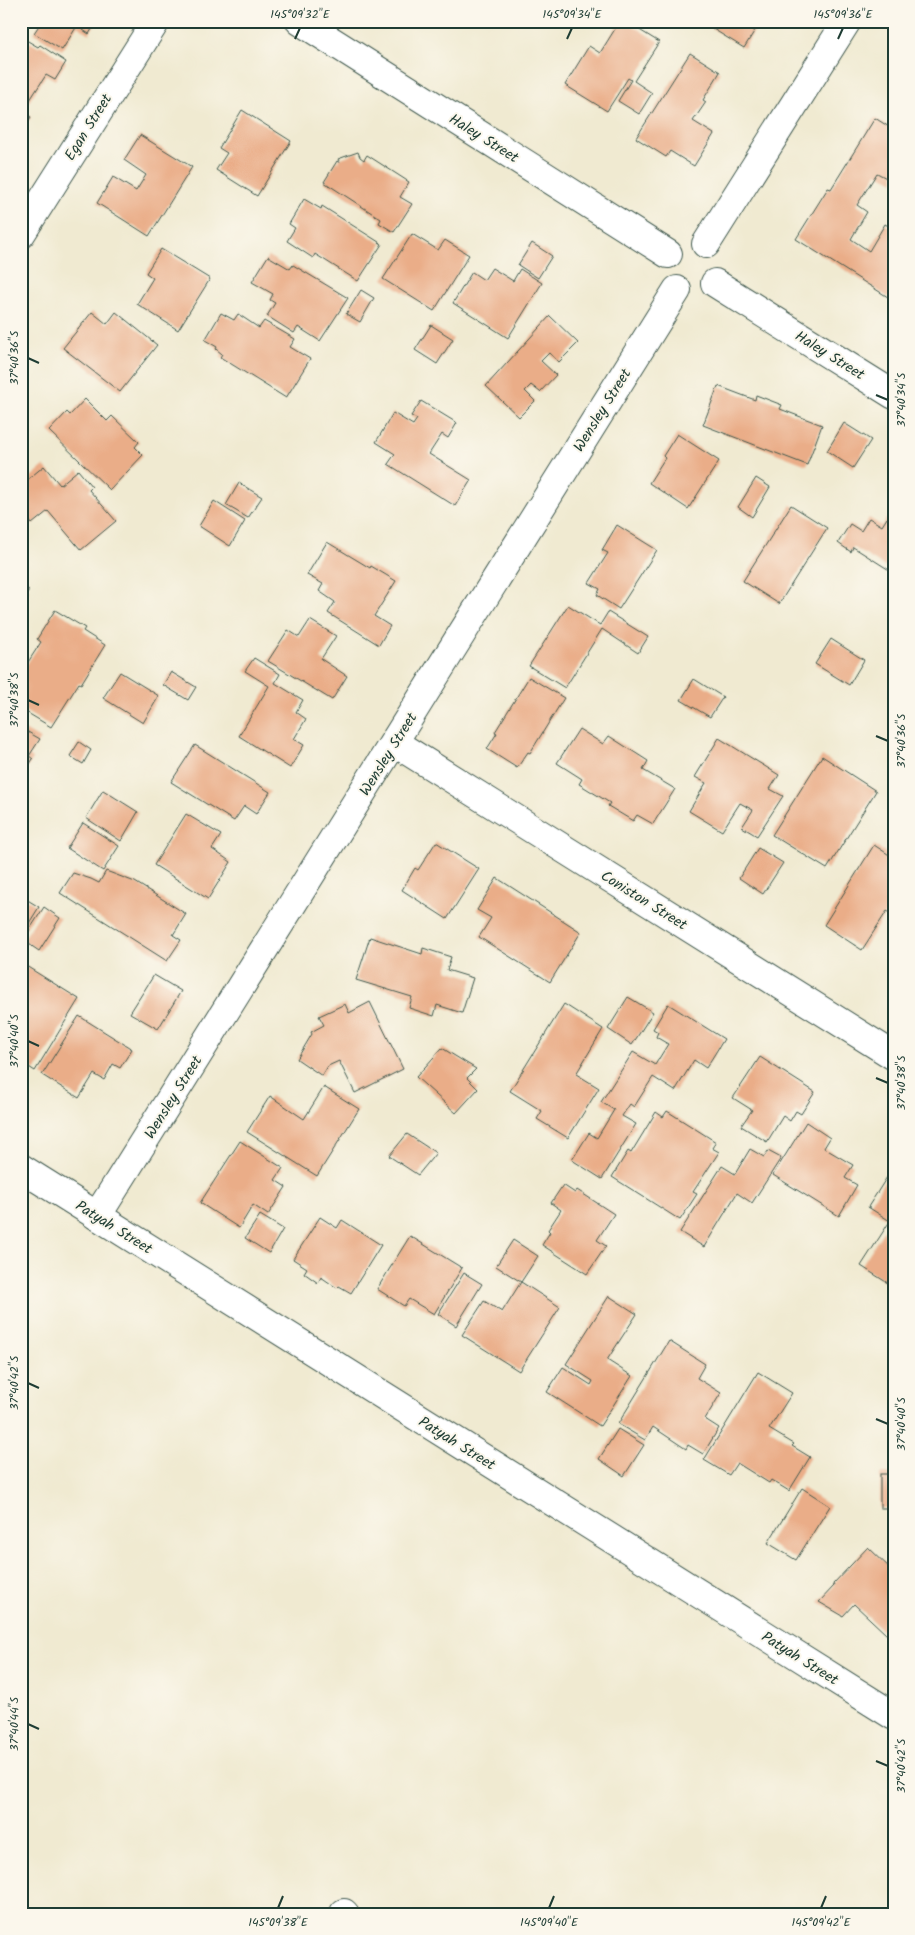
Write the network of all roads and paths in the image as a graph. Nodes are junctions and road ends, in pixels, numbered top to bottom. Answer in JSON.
{"nodes":[{"id":1,"x":156,"y":21,"type":"edge"},
{"id":2,"x":300,"y":21,"type":"edge"},
{"id":3,"x":847,"y":21,"type":"edge"},
{"id":4,"x":21,"y":234,"type":"edge"},
{"id":5,"x":706,"y":244,"type":"junction"},
{"id":6,"x":668,"y":254,"type":"junction"},
{"id":7,"x":715,"y":283,"type":"junction"},
{"id":8,"x":677,"y":290,"type":"junction"},
{"id":9,"x":894,"y":395,"type":"edge"},
{"id":10,"x":395,"y":743,"type":"junction"},
{"id":11,"x":894,"y":1056,"type":"edge"},
{"id":12,"x":21,"y":1168,"type":"edge"},
{"id":13,"x":98,"y":1216,"type":"junction"},
{"id":14,"x":894,"y":1716,"type":"edge"}],
"edges":[{"from":1,"to":4,"type":"street","name":"Egan Street"},
{"from":2,"to":6,"type":"street","name":"Haley Street"},
{"from":3,"to":5,"type":"street"},
{"from":5,"to":6,"type":"street"},
{"from":5,"to":7,"type":"street"},
{"from":6,"to":8,"type":"street"},
{"from":7,"to":8,"type":"street"},
{"from":7,"to":9,"type":"street","name":"Haley Street"},
{"from":8,"to":10,"type":"street","name":"Wensley Street"},
{"from":10,"to":11,"type":"street","name":"Coniston Street"},
{"from":10,"to":13,"type":"street","name":"Wensley Street"},
{"from":12,"to":13,"type":"street","name":"Patyah Street"},
{"from":13,"to":14,"type":"street","name":"Patyah Street"}]}
